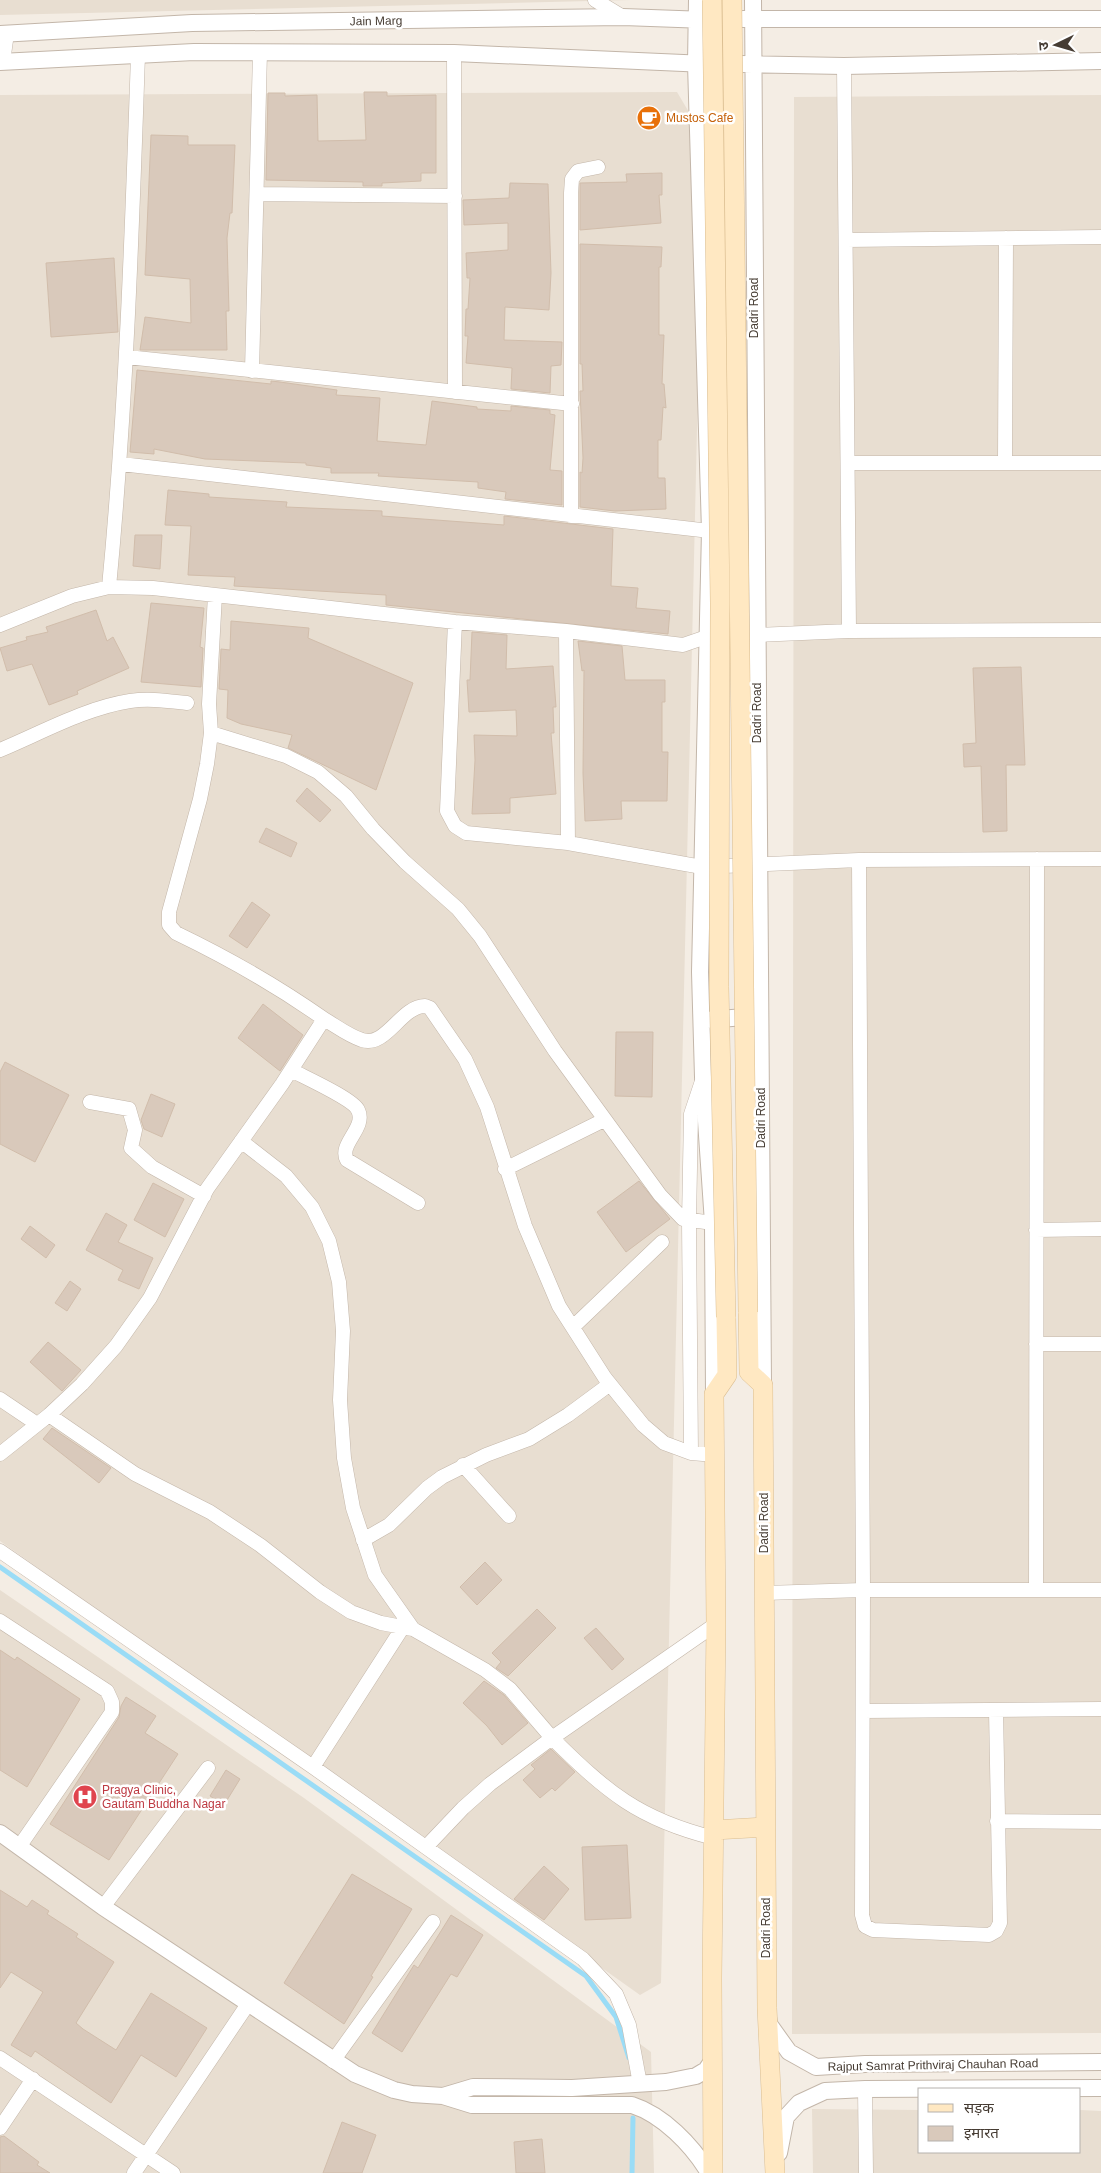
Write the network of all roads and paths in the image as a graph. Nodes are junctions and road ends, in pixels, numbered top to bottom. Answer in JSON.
{"nodes":[{"id":1,"x":595,"y":0,"type":"edge"},
{"id":2,"x":697,"y":0,"type":"edge"},
{"id":3,"x":712,"y":0,"type":"edge"},
{"id":4,"x":732,"y":0,"type":"edge"},
{"id":5,"x":753,"y":0,"type":"edge"},
{"id":6,"x":623,"y":17,"type":"junction"},
{"id":7,"x":753,"y":18,"type":"junction"},
{"id":8,"x":1101,"y":19,"type":"edge"},
{"id":9,"x":697,"y":20,"type":"junction"},
{"id":10,"x":3,"y":33,"type":"edge"},
{"id":11,"x":260,"y":52,"type":"junction"},
{"id":12,"x":454,"y":52,"type":"junction"},
{"id":13,"x":138,"y":55,"type":"junction"},
{"id":14,"x":1101,"y":61,"type":"edge"},
{"id":15,"x":2,"y":62,"type":"edge"},
{"id":16,"x":696,"y":64,"type":"junction"},
{"id":17,"x":752,"y":64,"type":"junction"},
{"id":18,"x":844,"y":66,"type":"junction"},
{"id":19,"x":598,"y":168,"type":"dead end"},
{"id":20,"x":257,"y":194,"type":"junction"},
{"id":21,"x":455,"y":196,"type":"junction"},
{"id":22,"x":702,"y":214,"type":"junction"},
{"id":23,"x":754,"y":217,"type":"junction"},
{"id":24,"x":1101,"y":237,"type":"edge"},
{"id":25,"x":1006,"y":238,"type":"junction"},
{"id":26,"x":846,"y":240,"type":"junction"},
{"id":27,"x":127,"y":357,"type":"junction"},
{"id":28,"x":252,"y":370,"type":"junction"},
{"id":29,"x":455,"y":392,"type":"junction"},
{"id":30,"x":572,"y":404,"type":"junction"},
{"id":31,"x":848,"y":463,"type":"junction"},
{"id":32,"x":1005,"y":463,"type":"junction"},
{"id":33,"x":1101,"y":463,"type":"edge"},
{"id":34,"x":121,"y":464,"type":"junction"},
{"id":35,"x":571,"y":516,"type":"junction"},
{"id":36,"x":710,"y":531,"type":"junction"},
{"id":37,"x":109,"y":587,"type":"junction"},
{"id":38,"x":215,"y":595,"type":"junction"},
{"id":39,"x":455,"y":622,"type":"junction"},
{"id":40,"x":0,"y":625,"type":"edge"},
{"id":41,"x":1101,"y":630,"type":"edge"},
{"id":42,"x":566,"y":631,"type":"junction"},
{"id":43,"x":849,"y":632,"type":"junction"},
{"id":44,"x":757,"y":635,"type":"junction"},
{"id":45,"x":709,"y":636,"type":"junction"},
{"id":46,"x":187,"y":703,"type":"dead end"},
{"id":47,"x":211,"y":733,"type":"junction"},
{"id":48,"x":0,"y":750,"type":"edge"},
{"id":49,"x":568,"y":843,"type":"junction"},
{"id":50,"x":1037,"y":859,"type":"junction"},
{"id":51,"x":1101,"y":859,"type":"edge"},
{"id":52,"x":859,"y":860,"type":"junction"},
{"id":53,"x":758,"y":863,"type":"junction"},
{"id":54,"x":702,"y":867,"type":"junction"},
{"id":55,"x":760,"y":1016,"type":"junction"},
{"id":56,"x":324,"y":1019,"type":"junction"},
{"id":57,"x":702,"y":1021,"type":"junction"},
{"id":58,"x":291,"y":1070,"type":"junction"},
{"id":59,"x":703,"y":1077,"type":"junction"},
{"id":60,"x":90,"y":1102,"type":"dead end"},
{"id":61,"x":604,"y":1120,"type":"junction"},
{"id":62,"x":241,"y":1141,"type":"junction"},
{"id":63,"x":505,"y":1169,"type":"junction"},
{"id":64,"x":204,"y":1196,"type":"junction"},
{"id":65,"x":418,"y":1202,"type":"dead end"},
{"id":66,"x":689,"y":1221,"type":"junction"},
{"id":67,"x":713,"y":1223,"type":"junction"},
{"id":68,"x":1036,"y":1230,"type":"junction"},
{"id":69,"x":1101,"y":1230,"type":"edge"},
{"id":70,"x":662,"y":1242,"type":"dead end"},
{"id":71,"x":573,"y":1327,"type":"junction"},
{"id":72,"x":1036,"y":1344,"type":"junction"},
{"id":73,"x":1101,"y":1344,"type":"edge"},
{"id":74,"x":610,"y":1384,"type":"junction"},
{"id":75,"x":763,"y":1385,"type":"junction"},
{"id":76,"x":714,"y":1394,"type":"junction"},
{"id":77,"x":0,"y":1399,"type":"edge"},
{"id":78,"x":49,"y":1415,"type":"junction"},
{"id":79,"x":37,"y":1424,"type":"junction"},
{"id":80,"x":691,"y":1453,"type":"junction"},
{"id":81,"x":0,"y":1454,"type":"edge"},
{"id":82,"x":715,"y":1455,"type":"junction"},
{"id":83,"x":463,"y":1465,"type":"junction"},
{"id":84,"x":509,"y":1516,"type":"dead end"},
{"id":85,"x":363,"y":1540,"type":"junction"},
{"id":86,"x":0,"y":1551,"type":"edge"},
{"id":87,"x":863,"y":1590,"type":"junction"},
{"id":88,"x":1036,"y":1590,"type":"junction"},
{"id":89,"x":1101,"y":1590,"type":"edge"},
{"id":90,"x":764,"y":1593,"type":"junction"},
{"id":91,"x":0,"y":1621,"type":"edge"},
{"id":92,"x":716,"y":1624,"type":"junction"},
{"id":93,"x":408,"y":1628,"type":"junction"},
{"id":94,"x":1101,"y":1709,"type":"edge"},
{"id":95,"x":996,"y":1710,"type":"junction"},
{"id":96,"x":863,"y":1711,"type":"junction"},
{"id":97,"x":552,"y":1738,"type":"junction"},
{"id":98,"x":313,"y":1767,"type":"junction"},
{"id":99,"x":208,"y":1768,"type":"dead end"},
{"id":100,"x":997,"y":1821,"type":"junction"},
{"id":101,"x":1101,"y":1822,"type":"edge"},
{"id":102,"x":766,"y":1827,"type":"junction"},
{"id":103,"x":0,"y":1833,"type":"edge"},
{"id":104,"x":714,"y":1834,"type":"junction"},
{"id":105,"x":19,"y":1847,"type":"junction"},
{"id":106,"x":426,"y":1847,"type":"junction"},
{"id":107,"x":103,"y":1907,"type":"junction"},
{"id":108,"x":433,"y":1922,"type":"dead end"},
{"id":109,"x":248,"y":2004,"type":"junction"},
{"id":110,"x":767,"y":2008,"type":"junction"},
{"id":111,"x":0,"y":2058,"type":"edge"},
{"id":112,"x":333,"y":2060,"type":"junction"},
{"id":113,"x":713,"y":2060,"type":"junction"},
{"id":114,"x":1101,"y":2062,"type":"edge"},
{"id":115,"x":32,"y":2079,"type":"junction"},
{"id":116,"x":640,"y":2084,"type":"junction"},
{"id":117,"x":1081,"y":2088,"type":"edge"},
{"id":118,"x":1101,"y":2088,"type":"edge"},
{"id":119,"x":865,"y":2089,"type":"junction"},
{"id":120,"x":918,"y":2089,"type":"edge"},
{"id":121,"x":443,"y":2096,"type":"junction"},
{"id":122,"x":0,"y":2128,"type":"edge"},
{"id":123,"x":147,"y":2155,"type":"junction"},
{"id":124,"x":134,"y":2173,"type":"edge"},
{"id":125,"x":173,"y":2173,"type":"edge"},
{"id":126,"x":709,"y":2173,"type":"edge"},
{"id":127,"x":713,"y":2173,"type":"edge"},
{"id":128,"x":776,"y":2173,"type":"edge"},
{"id":129,"x":866,"y":2173,"type":"edge"}],
"edges":[{"from":1,"to":6,"type":"street"},
{"from":2,"to":9,"type":"street"},
{"from":3,"to":76,"type":"main road","bridge":true},
{"from":4,"to":75,"type":"main road","bridge":true},
{"from":5,"to":7,"type":"street"},
{"from":6,"to":9,"type":"street","name":"Jain Marg"},
{"from":6,"to":10,"type":"street","name":"Jain Marg"},
{"from":7,"to":8,"type":"street","name":"Jain Marg"},
{"from":7,"to":9,"type":"street","name":"Jain Marg"},
{"from":7,"to":17,"type":"street","name":"Dadri Road"},
{"from":9,"to":16,"type":"street"},
{"from":10,"to":15,"type":"street"},
{"from":11,"to":12,"type":"street"},
{"from":11,"to":13,"type":"street"},
{"from":11,"to":20,"type":"street"},
{"from":12,"to":16,"type":"street"},
{"from":12,"to":21,"type":"street"},
{"from":13,"to":15,"type":"street"},
{"from":13,"to":27,"type":"street"},
{"from":14,"to":18,"type":"street"},
{"from":16,"to":17,"type":"street"},
{"from":16,"to":22,"type":"street"},
{"from":17,"to":18,"type":"street"},
{"from":17,"to":23,"type":"street","name":"Dadri Road"},
{"from":18,"to":26,"type":"street"},
{"from":19,"to":30,"type":"street"},
{"from":20,"to":21,"type":"street"},
{"from":20,"to":28,"type":"street"},
{"from":21,"to":29,"type":"street"},
{"from":22,"to":23,"type":"street"},
{"from":22,"to":36,"type":"street"},
{"from":23,"to":44,"type":"street","name":"Dadri Road"},
{"from":24,"to":25,"type":"street"},
{"from":25,"to":26,"type":"street"},
{"from":25,"to":32,"type":"street"},
{"from":26,"to":31,"type":"street"},
{"from":27,"to":28,"type":"street"},
{"from":27,"to":34,"type":"street"},
{"from":28,"to":29,"type":"street"},
{"from":29,"to":30,"type":"street"},
{"from":30,"to":35,"type":"street"},
{"from":31,"to":32,"type":"street"},
{"from":31,"to":43,"type":"street"},
{"from":32,"to":33,"type":"street"},
{"from":34,"to":35,"type":"street"},
{"from":34,"to":37,"type":"street"},
{"from":35,"to":36,"type":"street"},
{"from":36,"to":45,"type":"street"},
{"from":37,"to":38,"type":"street"},
{"from":37,"to":40,"type":"street"},
{"from":38,"to":39,"type":"street"},
{"from":38,"to":47,"type":"street"},
{"from":39,"to":42,"type":"street"},
{"from":39,"to":49,"type":"street"},
{"from":41,"to":43,"type":"street"},
{"from":42,"to":45,"type":"street"},
{"from":42,"to":49,"type":"street"},
{"from":43,"to":44,"type":"street"},
{"from":44,"to":53,"type":"street","name":"Dadri Road"},
{"from":45,"to":54,"type":"street"},
{"from":46,"to":48,"type":"street"},
{"from":47,"to":56,"type":"street"},
{"from":47,"to":61,"type":"street"},
{"from":49,"to":54,"type":"street"},
{"from":50,"to":51,"type":"street"},
{"from":50,"to":52,"type":"street"},
{"from":50,"to":68,"type":"street"},
{"from":52,"to":53,"type":"street"},
{"from":52,"to":87,"type":"street"},
{"from":53,"to":54,"type":"street"},
{"from":53,"to":55,"type":"street","name":"Dadri Road"},
{"from":54,"to":57,"type":"street"},
{"from":55,"to":57,"type":"street"},
{"from":55,"to":75,"type":"street","name":"Dadri Road"},
{"from":56,"to":58,"type":"street"},
{"from":56,"to":63,"type":"street"},
{"from":57,"to":59,"type":"street"},
{"from":58,"to":62,"type":"street"},
{"from":58,"to":65,"type":"street"},
{"from":59,"to":66,"type":"street"},
{"from":59,"to":67,"type":"street"},
{"from":60,"to":64,"type":"street"},
{"from":61,"to":63,"type":"street"},
{"from":61,"to":66,"type":"street"},
{"from":62,"to":64,"type":"street"},
{"from":62,"to":85,"type":"street"},
{"from":63,"to":71,"type":"street"},
{"from":64,"to":78,"type":"street"},
{"from":66,"to":67,"type":"street"},
{"from":66,"to":80,"type":"street"},
{"from":67,"to":76,"type":"street"},
{"from":68,"to":69,"type":"street"},
{"from":68,"to":72,"type":"street"},
{"from":70,"to":71,"type":"street"},
{"from":71,"to":74,"type":"street"},
{"from":72,"to":73,"type":"street"},
{"from":72,"to":88,"type":"street"},
{"from":74,"to":80,"type":"street"},
{"from":74,"to":83,"type":"street"},
{"from":75,"to":90,"type":"main road","name":"Dadri Road"},
{"from":76,"to":82,"type":"main road"},
{"from":77,"to":79,"type":"street"},
{"from":78,"to":79,"type":"street"},
{"from":78,"to":93,"type":"street"},
{"from":79,"to":81,"type":"street"},
{"from":80,"to":82,"type":"street"},
{"from":82,"to":92,"type":"main road"},
{"from":83,"to":84,"type":"street"},
{"from":83,"to":85,"type":"street"},
{"from":85,"to":93,"type":"street"},
{"from":86,"to":98,"type":"street"},
{"from":87,"to":88,"type":"street"},
{"from":87,"to":90,"type":"street"},
{"from":87,"to":96,"type":"street"},
{"from":88,"to":89,"type":"street"},
{"from":90,"to":102,"type":"main road","name":"Dadri Road"},
{"from":91,"to":105,"type":"street"},
{"from":92,"to":97,"type":"street"},
{"from":92,"to":104,"type":"main road"},
{"from":93,"to":97,"type":"street"},
{"from":93,"to":98,"type":"street"},
{"from":94,"to":95,"type":"street"},
{"from":95,"to":96,"type":"street"},
{"from":95,"to":100,"type":"street"},
{"from":96,"to":100,"type":"street"},
{"from":97,"to":104,"type":"street"},
{"from":97,"to":106,"type":"street"},
{"from":98,"to":106,"type":"street"},
{"from":99,"to":107,"type":"street"},
{"from":100,"to":101,"type":"street"},
{"from":102,"to":104,"type":"main road"},
{"from":102,"to":110,"type":"main road","name":"Dadri Road"},
{"from":103,"to":105,"type":"street"},
{"from":104,"to":113,"type":"main road"},
{"from":105,"to":107,"type":"street"},
{"from":106,"to":116,"type":"street"},
{"from":107,"to":109,"type":"street"},
{"from":108,"to":112,"type":"street"},
{"from":109,"to":112,"type":"street"},
{"from":109,"to":123,"type":"street"},
{"from":110,"to":114,"type":"street","name":"Rajput Samrat Prithviraj Chauhan Road"},
{"from":110,"to":128,"type":"main road","name":"Dadri Road"},
{"from":111,"to":115,"type":"street"},
{"from":112,"to":121,"type":"street"},
{"from":113,"to":116,"type":"street"},
{"from":113,"to":127,"type":"main road"},
{"from":115,"to":122,"type":"street"},
{"from":115,"to":123,"type":"street"},
{"from":116,"to":121,"type":"street"},
{"from":117,"to":118,"type":"street","name":"Rajput Samrat Prithviraj Chauhan Road"},
{"from":119,"to":120,"type":"street","name":"Rajput Samrat Prithviraj Chauhan Road"},
{"from":119,"to":128,"type":"street","name":"Rajput Samrat Prithviraj Chauhan Road"},
{"from":119,"to":129,"type":"street"},
{"from":121,"to":126,"type":"street"},
{"from":123,"to":124,"type":"street"},
{"from":123,"to":125,"type":"street"}]}
